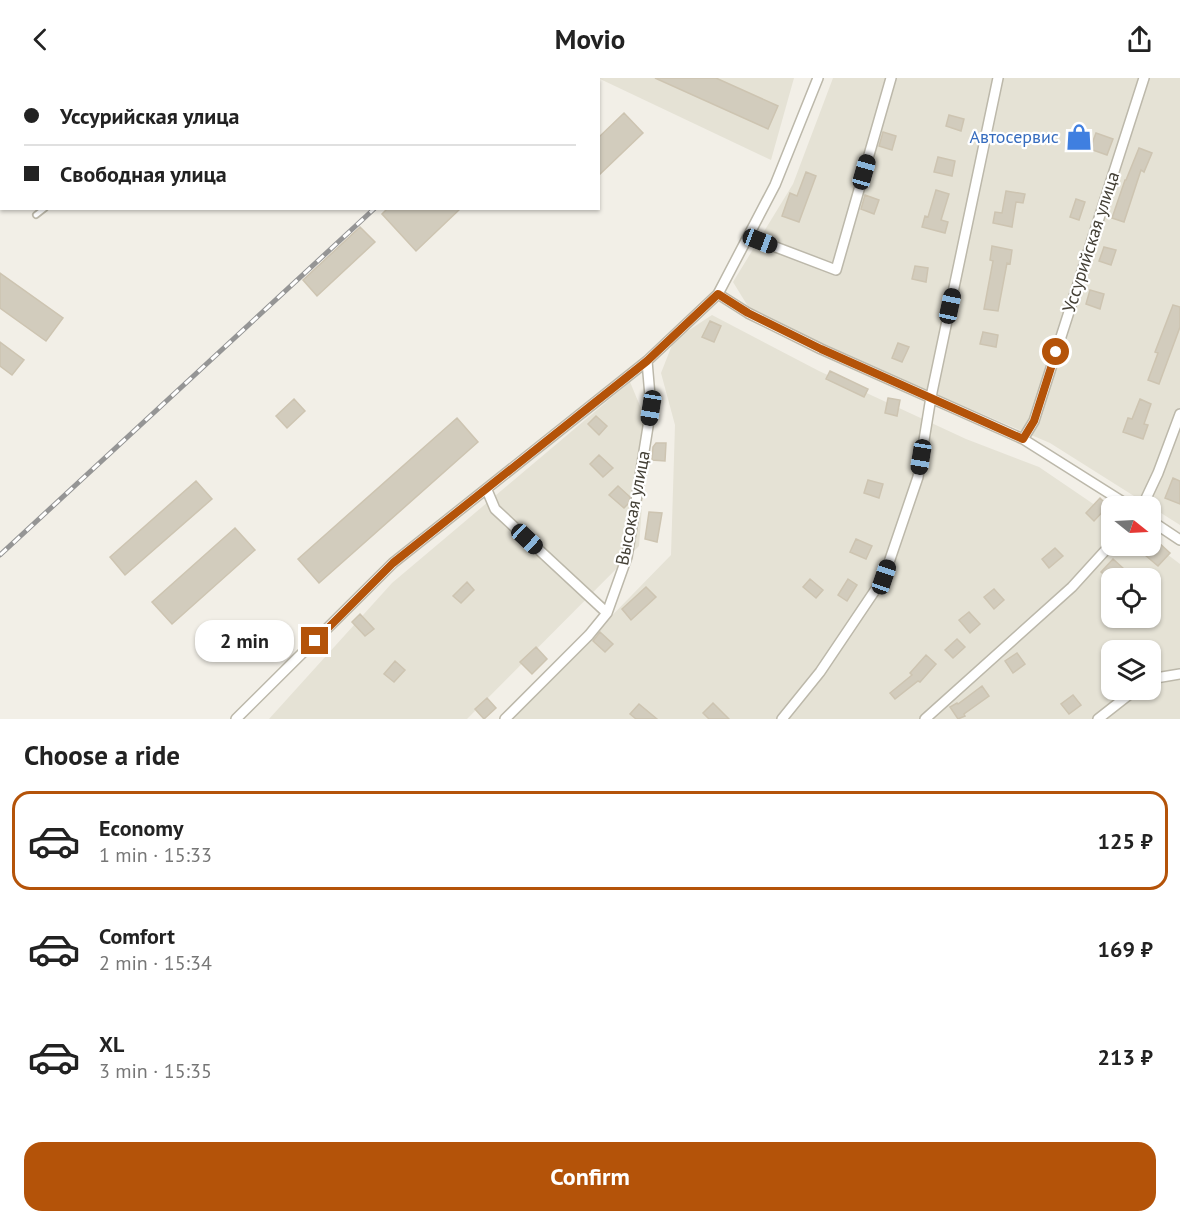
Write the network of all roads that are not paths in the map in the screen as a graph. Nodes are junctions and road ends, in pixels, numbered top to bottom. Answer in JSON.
{"nodes":[{"id":1,"x":818,"y":78,"type":"edge"},
{"id":2,"x":891,"y":78,"type":"edge"},
{"id":3,"x":998,"y":78,"type":"edge"},
{"id":4,"x":1144,"y":78,"type":"edge"},
{"id":5,"x":42,"y":210,"type":"edge"},
{"id":6,"x":36,"y":215,"type":"dead end"},
{"id":7,"x":751,"y":233,"type":"junction"},
{"id":8,"x":718,"y":294,"type":"junction"},
{"id":9,"x":647,"y":361,"type":"junction"},
{"id":10,"x":931,"y":397,"type":"junction"},
{"id":11,"x":1180,"y":414,"type":"edge"},
{"id":12,"x":1023,"y":439,"type":"junction"},
{"id":13,"x":487,"y":490,"type":"junction"},
{"id":14,"x":1114,"y":496,"type":"edge"},
{"id":15,"x":1147,"y":496,"type":"edge"},
{"id":16,"x":1161,"y":527,"type":"edge"},
{"id":17,"x":1180,"y":540,"type":"edge"},
{"id":18,"x":1101,"y":555,"type":"edge"},
{"id":19,"x":607,"y":613,"type":"junction"},
{"id":20,"x":1180,"y":674,"type":"edge"},
{"id":21,"x":1161,"y":677,"type":"edge"},
{"id":22,"x":1122,"y":700,"type":"edge"},
{"id":23,"x":236,"y":719,"type":"edge"},
{"id":24,"x":505,"y":719,"type":"edge"},
{"id":25,"x":782,"y":719,"type":"edge"},
{"id":26,"x":925,"y":719,"type":"edge"},
{"id":27,"x":1098,"y":719,"type":"edge"}],
"edges":[{"from":1,"to":7,"type":"street"},
{"from":2,"to":7,"type":"street"},
{"from":3,"to":10,"type":"street"},
{"from":4,"to":12,"type":"street","name":"Уссурийская улица"},
{"from":5,"to":6,"type":"lane"},
{"from":7,"to":8,"type":"street"},
{"from":8,"to":9,"type":"street"},
{"from":8,"to":10,"type":"street"},
{"from":9,"to":13,"type":"street"},
{"from":9,"to":19,"type":"street","name":"Высокая улица"},
{"from":10,"to":12,"type":"street"},
{"from":10,"to":25,"type":"street"},
{"from":11,"to":15,"type":"street"},
{"from":12,"to":14,"type":"street"},
{"from":13,"to":19,"type":"street"},
{"from":13,"to":23,"type":"street"},
{"from":16,"to":17,"type":"street"},
{"from":18,"to":26,"type":"street"},
{"from":19,"to":24,"type":"street","name":"Высокая улица"},
{"from":20,"to":21,"type":"street"},
{"from":22,"to":27,"type":"street"}]}
